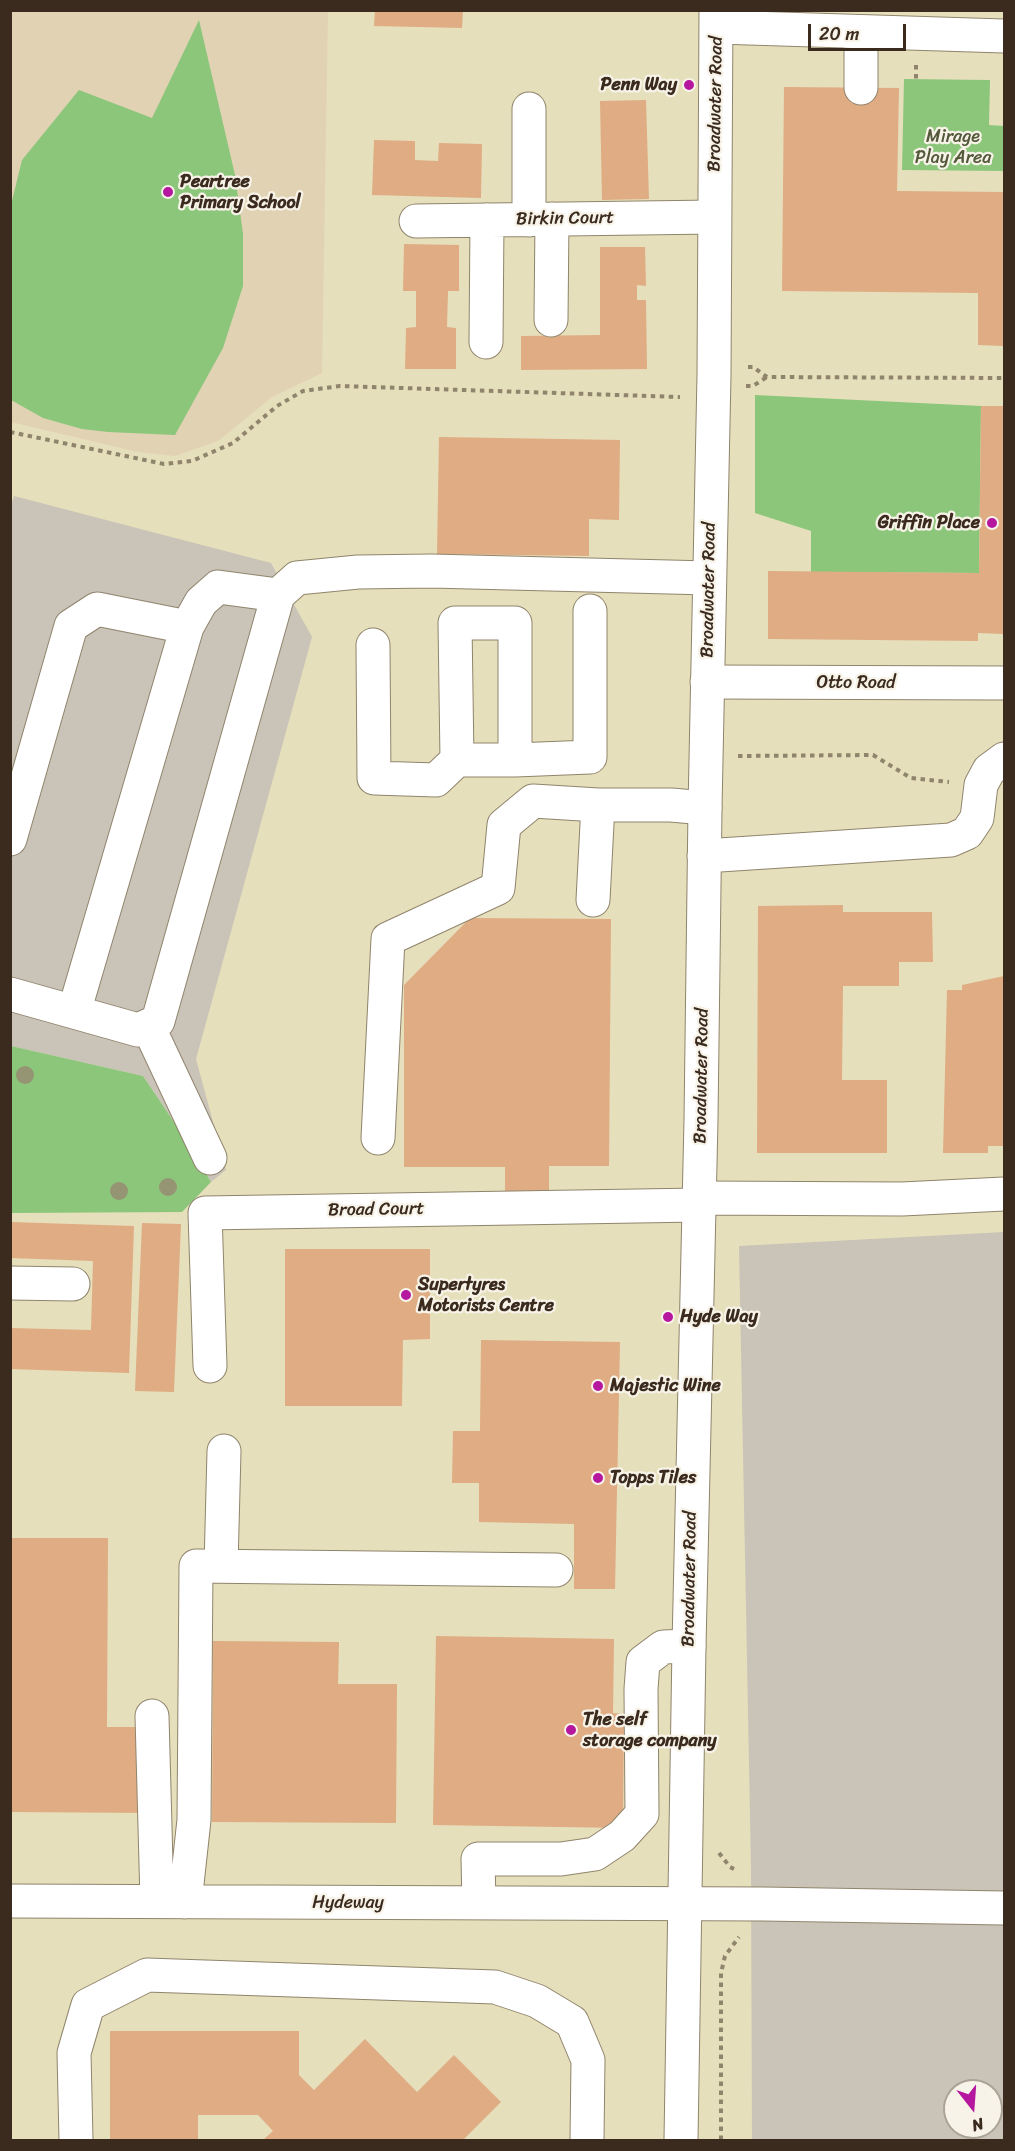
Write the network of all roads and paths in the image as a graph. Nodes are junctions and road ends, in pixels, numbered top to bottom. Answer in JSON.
{"nodes":[{"id":1,"x":716,"y":19,"type":"edge"},
{"id":2,"x":861,"y":32,"type":"junction"},
{"id":3,"x":1005,"y":36,"type":"edge"},
{"id":4,"x":861,"y":88,"type":"dead end"},
{"id":5,"x":529,"y":109,"type":"dead end"},
{"id":6,"x":714,"y":217,"type":"junction"},
{"id":7,"x":487,"y":220,"type":"junction"},
{"id":8,"x":540,"y":220,"type":"junction"},
{"id":9,"x":416,"y":221,"type":"dead end"},
{"id":10,"x":551,"y":320,"type":"dead end"},
{"id":11,"x":486,"y":342,"type":"dead end"},
{"id":12,"x":744,"y":367,"type":"dead end"},
{"id":13,"x":767,"y":377,"type":"junction"},
{"id":14,"x":1005,"y":378,"type":"edge"},
{"id":15,"x":744,"y":386,"type":"dead end"},
{"id":16,"x":684,"y":398,"type":"dead end"},
{"id":17,"x":10,"y":432,"type":"edge"},
{"id":18,"x":481,"y":572,"type":"junction"},
{"id":19,"x":709,"y":578,"type":"junction"},
{"id":20,"x":278,"y":594,"type":"junction"},
{"id":21,"x":590,"y":611,"type":"dead end"},
{"id":22,"x":481,"y":623,"type":"junction"},
{"id":23,"x":187,"y":627,"type":"junction"},
{"id":24,"x":373,"y":645,"type":"dead end"},
{"id":25,"x":707,"y":682,"type":"junction"},
{"id":26,"x":1005,"y":683,"type":"edge"},
{"id":27,"x":731,"y":756,"type":"dead end"},
{"id":28,"x":1005,"y":759,"type":"edge"},
{"id":29,"x":457,"y":760,"type":"junction"},
{"id":30,"x":515,"y":760,"type":"junction"},
{"id":31,"x":981,"y":785,"type":"junction"},
{"id":32,"x":598,"y":805,"type":"junction"},
{"id":33,"x":705,"y":807,"type":"junction"},
{"id":34,"x":10,"y":839,"type":"edge"},
{"id":35,"x":704,"y":856,"type":"junction"},
{"id":36,"x":593,"y":900,"type":"dead end"},
{"id":37,"x":10,"y":994,"type":"edge"},
{"id":38,"x":74,"y":1012,"type":"junction"},
{"id":39,"x":148,"y":1026,"type":"junction"},
{"id":40,"x":378,"y":1138,"type":"dead end"},
{"id":41,"x":210,"y":1158,"type":"dead end"},
{"id":42,"x":1004,"y":1194,"type":"edge"},
{"id":43,"x":699,"y":1201,"type":"junction"},
{"id":44,"x":10,"y":1283,"type":"edge"},
{"id":45,"x":73,"y":1284,"type":"dead end"},
{"id":46,"x":210,"y":1366,"type":"dead end"},
{"id":47,"x":224,"y":1451,"type":"dead end"},
{"id":48,"x":222,"y":1566,"type":"junction"},
{"id":49,"x":556,"y":1570,"type":"dead end"},
{"id":50,"x":689,"y":1646,"type":"junction"},
{"id":51,"x":152,"y":1716,"type":"dead end"},
{"id":52,"x":718,"y":1852,"type":"dead end"},
{"id":53,"x":737,"y":1870,"type":"dead end"},
{"id":54,"x":10,"y":1901,"type":"edge"},
{"id":55,"x":171,"y":1901,"type":"junction"},
{"id":56,"x":479,"y":1904,"type":"junction"},
{"id":57,"x":686,"y":1904,"type":"junction"},
{"id":58,"x":1005,"y":1908,"type":"edge"},
{"id":59,"x":741,"y":1935,"type":"dead end"},
{"id":60,"x":76,"y":2140,"type":"edge"},
{"id":61,"x":587,"y":2140,"type":"edge"},
{"id":62,"x":681,"y":2140,"type":"edge"},
{"id":63,"x":721,"y":2140,"type":"edge"}],
"edges":[{"from":1,"to":2,"type":"street"},
{"from":1,"to":6,"type":"street","name":"Broadwater Road"},
{"from":2,"to":3,"type":"street"},
{"from":2,"to":4,"type":"street"},
{"from":5,"to":8,"type":"street"},
{"from":6,"to":8,"type":"street","name":"Birkin Court"},
{"from":6,"to":19,"type":"street","name":"Broadwater Road"},
{"from":7,"to":8,"type":"street","name":"Birkin Court"},
{"from":7,"to":9,"type":"street","name":"Birkin Court"},
{"from":7,"to":11,"type":"street"},
{"from":8,"to":10,"type":"street"},
{"from":12,"to":13,"type":"path"},
{"from":13,"to":14,"type":"path"},
{"from":13,"to":15,"type":"path"},
{"from":16,"to":17,"type":"path"},
{"from":18,"to":19,"type":"street"},
{"from":18,"to":20,"type":"street"},
{"from":18,"to":22,"type":"street"},
{"from":19,"to":25,"type":"street","name":"Broadwater Road"},
{"from":20,"to":23,"type":"street"},
{"from":20,"to":39,"type":"street"},
{"from":21,"to":30,"type":"street"},
{"from":22,"to":29,"type":"street"},
{"from":22,"to":30,"type":"street"},
{"from":23,"to":34,"type":"street"},
{"from":23,"to":38,"type":"street"},
{"from":24,"to":29,"type":"street"},
{"from":25,"to":26,"type":"street","name":"Otto Road"},
{"from":25,"to":33,"type":"street","name":"Broadwater Road"},
{"from":27,"to":31,"type":"path"},
{"from":28,"to":31,"type":"street"},
{"from":29,"to":30,"type":"street"},
{"from":31,"to":35,"type":"street"},
{"from":32,"to":33,"type":"street"},
{"from":32,"to":36,"type":"street"},
{"from":32,"to":40,"type":"street"},
{"from":33,"to":35,"type":"street","name":"Broadwater Road"},
{"from":35,"to":43,"type":"street","name":"Broadwater Road"},
{"from":37,"to":38,"type":"street"},
{"from":38,"to":39,"type":"street"},
{"from":39,"to":41,"type":"street"},
{"from":42,"to":43,"type":"street"},
{"from":43,"to":46,"type":"street","name":"Broad Court"},
{"from":43,"to":50,"type":"street","name":"Broadwater Road"},
{"from":44,"to":45,"type":"street"},
{"from":47,"to":48,"type":"street"},
{"from":48,"to":49,"type":"street"},
{"from":48,"to":55,"type":"street"},
{"from":50,"to":56,"type":"street"},
{"from":50,"to":57,"type":"street","name":"Broadwater Road"},
{"from":51,"to":55,"type":"street"},
{"from":52,"to":53,"type":"path"},
{"from":54,"to":55,"type":"street","name":"Hydeway"},
{"from":55,"to":56,"type":"street","name":"Hydeway"},
{"from":56,"to":57,"type":"street","name":"Hydeway"},
{"from":57,"to":58,"type":"street","name":"Hydeway"},
{"from":57,"to":62,"type":"street","name":"Broadwater Road"},
{"from":59,"to":63,"type":"path"},
{"from":60,"to":61,"type":"street"}]}
